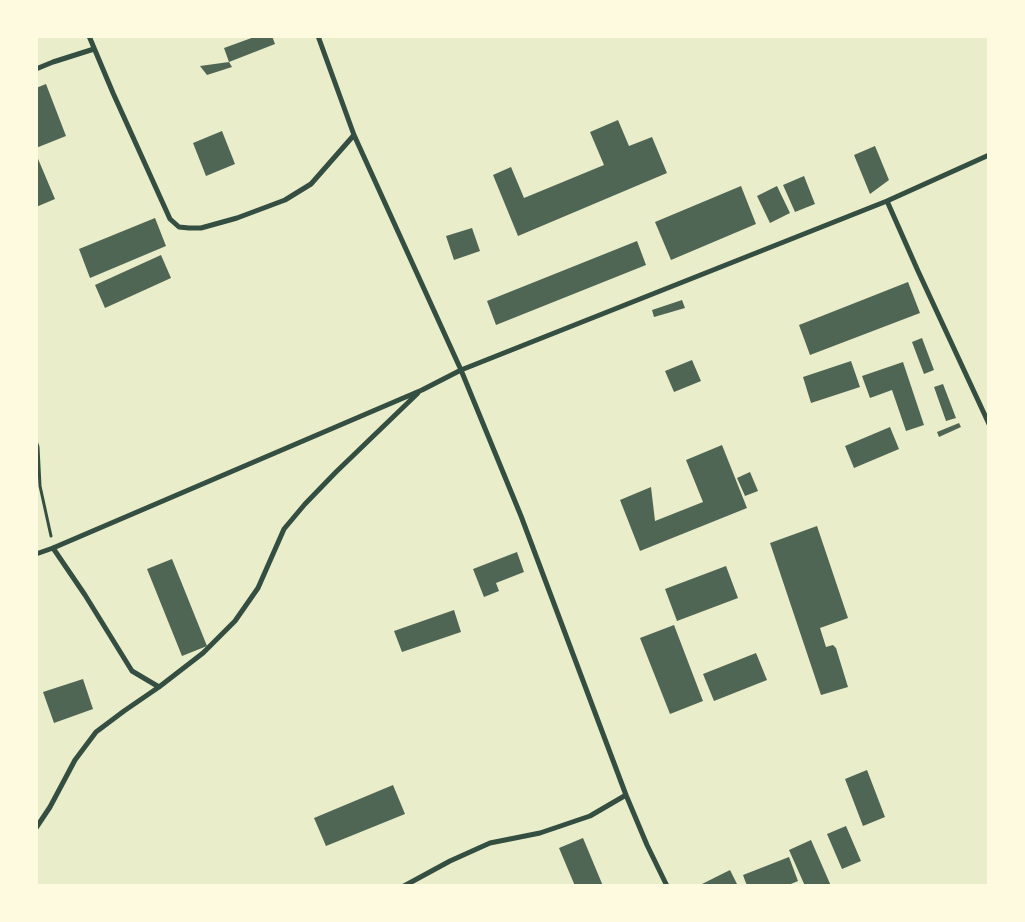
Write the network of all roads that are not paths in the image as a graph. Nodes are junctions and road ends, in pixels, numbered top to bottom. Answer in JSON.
{"nodes":[{"id":1,"x":89,"y":36,"type":"edge"},
{"id":2,"x":318,"y":36,"type":"edge"},
{"id":3,"x":94,"y":49,"type":"junction"},
{"id":4,"x":36,"y":70,"type":"edge"},
{"id":5,"x":354,"y":135,"type":"junction"},
{"id":6,"x":989,"y":155,"type":"edge"},
{"id":7,"x":887,"y":201,"type":"junction"},
{"id":8,"x":461,"y":370,"type":"junction"},
{"id":9,"x":422,"y":390,"type":"junction"},
{"id":10,"x":989,"y":424,"type":"edge"},
{"id":11,"x":54,"y":548,"type":"junction"},
{"id":12,"x":36,"y":554,"type":"edge"},
{"id":13,"x":159,"y":687,"type":"junction"},
{"id":14,"x":626,"y":795,"type":"junction"},
{"id":15,"x":36,"y":828,"type":"edge"},
{"id":16,"x":404,"y":886,"type":"edge"},
{"id":17,"x":668,"y":886,"type":"edge"}],
"edges":[{"from":1,"to":3,"type":"street"},
{"from":2,"to":5,"type":"street"},
{"from":3,"to":4,"type":"street"},
{"from":3,"to":5,"type":"street"},
{"from":5,"to":8,"type":"street"},
{"from":6,"to":7,"type":"street"},
{"from":7,"to":8,"type":"street"},
{"from":7,"to":10,"type":"street"},
{"from":8,"to":9,"type":"street"},
{"from":8,"to":14,"type":"street"},
{"from":9,"to":11,"type":"street"},
{"from":9,"to":13,"type":"street"},
{"from":11,"to":12,"type":"street"},
{"from":11,"to":13,"type":"street"},
{"from":13,"to":15,"type":"street"},
{"from":14,"to":16,"type":"street"},
{"from":14,"to":17,"type":"street"}]}
